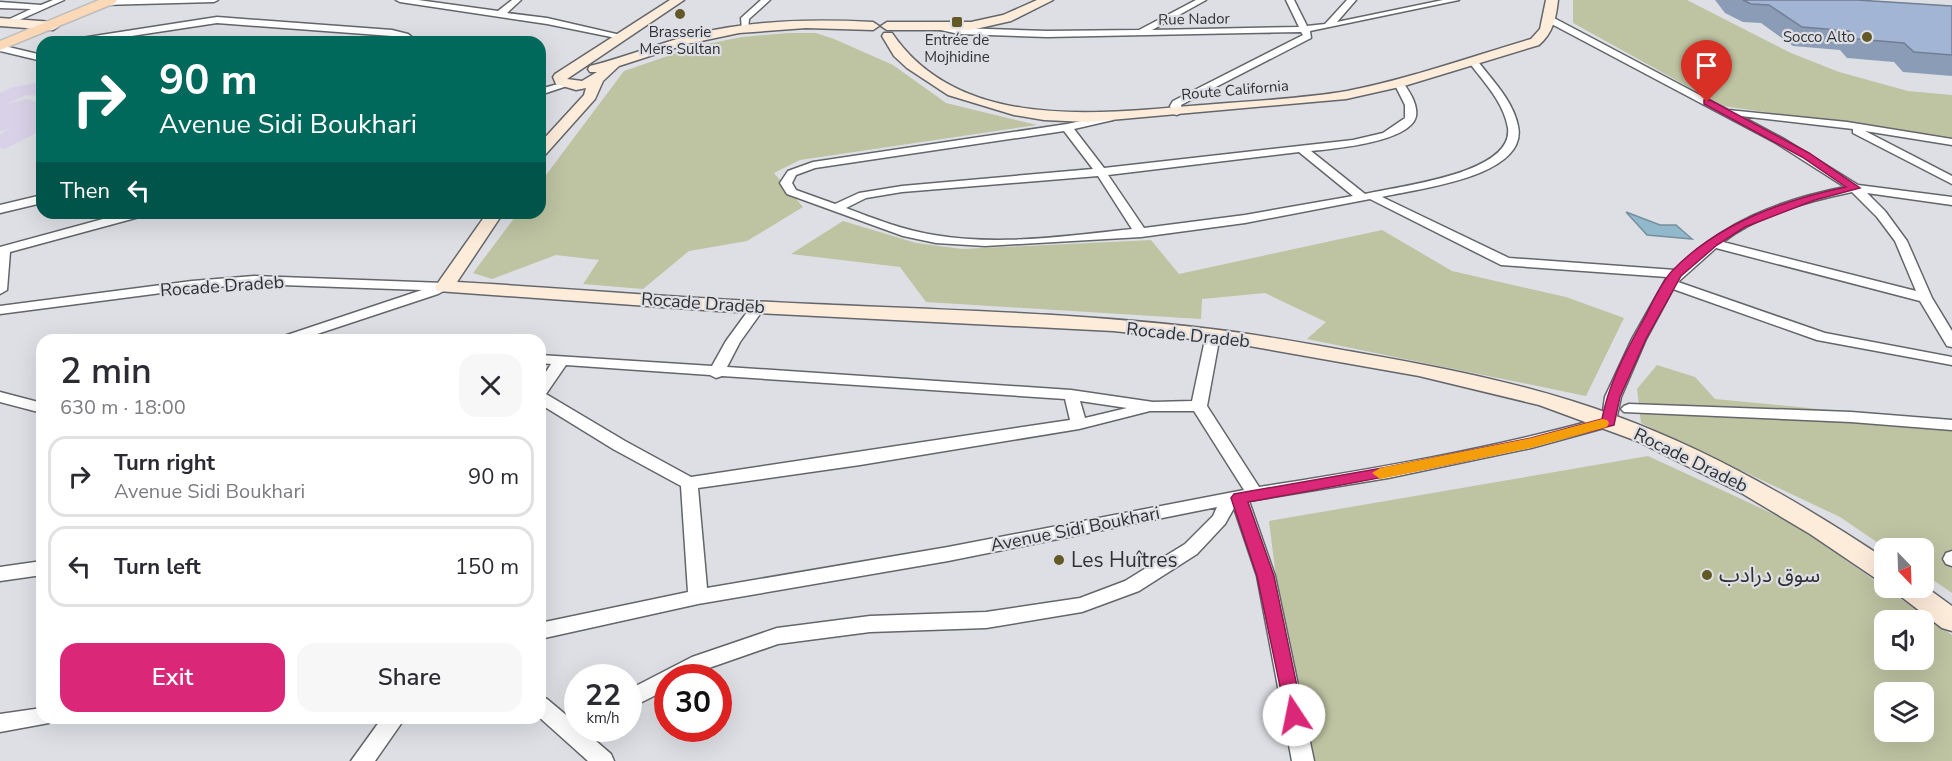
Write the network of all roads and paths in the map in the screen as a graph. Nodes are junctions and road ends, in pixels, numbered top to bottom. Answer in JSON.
{"nodes":[{"id":1,"x":60,"y":0,"type":"edge"},
{"id":2,"x":207,"y":0,"type":"edge"},
{"id":3,"x":214,"y":0,"type":"edge"},
{"id":4,"x":400,"y":0,"type":"edge"},
{"id":5,"x":517,"y":0,"type":"edge"},
{"id":6,"x":678,"y":0,"type":"edge"},
{"id":7,"x":766,"y":0,"type":"edge"},
{"id":8,"x":1047,"y":0,"type":"edge"},
{"id":9,"x":1202,"y":0,"type":"edge"},
{"id":10,"x":1290,"y":0,"type":"edge"},
{"id":11,"x":1352,"y":0,"type":"edge"},
{"id":12,"x":1455,"y":0,"type":"edge"},
{"id":13,"x":1552,"y":0,"type":"edge"},
{"id":14,"x":107,"y":2,"type":"edge"},
{"id":15,"x":0,"y":5,"type":"edge"},
{"id":16,"x":45,"y":7,"type":"junction"},
{"id":17,"x":500,"y":14,"type":"junction"},
{"id":18,"x":1549,"y":19,"type":"junction"},
{"id":19,"x":3,"y":22,"type":"edge"},
{"id":20,"x":53,"y":26,"type":"junction"},
{"id":21,"x":1328,"y":26,"type":"junction"},
{"id":22,"x":745,"y":28,"type":"junction"},
{"id":23,"x":980,"y":28,"type":"junction"},
{"id":24,"x":1305,"y":29,"type":"junction"},
{"id":25,"x":890,"y":31,"type":"junction"},
{"id":26,"x":869,"y":32,"type":"junction"},
{"id":27,"x":1139,"y":33,"type":"junction"},
{"id":28,"x":114,"y":36,"type":"edge"},
{"id":29,"x":405,"y":36,"type":"edge"},
{"id":30,"x":621,"y":36,"type":"junction"},
{"id":31,"x":0,"y":47,"type":"edge"},
{"id":32,"x":36,"y":49,"type":"edge"},
{"id":33,"x":19,"y":52,"type":"junction"},
{"id":34,"x":899,"y":53,"type":"junction"},
{"id":35,"x":36,"y":56,"type":"edge"},
{"id":36,"x":1473,"y":62,"type":"junction"},
{"id":37,"x":584,"y":76,"type":"junction"},
{"id":38,"x":1399,"y":83,"type":"junction"},
{"id":39,"x":546,"y":89,"type":"edge"},
{"id":40,"x":1725,"y":111,"type":"junction"},
{"id":41,"x":1177,"y":112,"type":"junction"},
{"id":42,"x":1110,"y":117,"type":"junction"},
{"id":43,"x":1847,"y":125,"type":"junction"},
{"id":44,"x":1067,"y":127,"type":"junction"},
{"id":45,"x":546,"y":142,"type":"edge"},
{"id":46,"x":1952,"y":142,"type":"edge"},
{"id":47,"x":1303,"y":150,"type":"junction"},
{"id":48,"x":1101,"y":172,"type":"junction"},
{"id":49,"x":1952,"y":181,"type":"edge"},
{"id":50,"x":1855,"y":188,"type":"junction"},
{"id":51,"x":1367,"y":197,"type":"junction"},
{"id":52,"x":36,"y":200,"type":"edge"},
{"id":53,"x":1952,"y":201,"type":"edge"},
{"id":54,"x":836,"y":208,"type":"junction"},
{"id":55,"x":0,"y":209,"type":"edge"},
{"id":56,"x":86,"y":219,"type":"edge"},
{"id":57,"x":118,"y":219,"type":"edge"},
{"id":58,"x":491,"y":219,"type":"edge"},
{"id":59,"x":89,"y":227,"type":"junction"},
{"id":60,"x":1141,"y":233,"type":"junction"},
{"id":61,"x":1713,"y":243,"type":"junction"},
{"id":62,"x":2,"y":251,"type":"edge"},
{"id":63,"x":1672,"y":279,"type":"junction"},
{"id":64,"x":444,"y":287,"type":"junction"},
{"id":65,"x":0,"y":290,"type":"edge"},
{"id":66,"x":1925,"y":298,"type":"junction"},
{"id":67,"x":758,"y":307,"type":"junction"},
{"id":68,"x":0,"y":310,"type":"edge"},
{"id":69,"x":326,"y":334,"type":"edge"},
{"id":70,"x":1213,"y":335,"type":"junction"},
{"id":71,"x":1951,"y":341,"type":"edge"},
{"id":72,"x":546,"y":360,"type":"edge"},
{"id":73,"x":561,"y":361,"type":"junction"},
{"id":74,"x":1952,"y":361,"type":"edge"},
{"id":75,"x":716,"y":373,"type":"junction"},
{"id":76,"x":546,"y":383,"type":"edge"},
{"id":77,"x":1071,"y":395,"type":"junction"},
{"id":78,"x":0,"y":397,"type":"edge"},
{"id":79,"x":546,"y":401,"type":"edge"},
{"id":80,"x":36,"y":406,"type":"edge"},
{"id":81,"x":1199,"y":406,"type":"junction"},
{"id":82,"x":1153,"y":407,"type":"junction"},
{"id":83,"x":1629,"y":409,"type":"dead end"},
{"id":84,"x":1609,"y":421,"type":"junction"},
{"id":85,"x":1079,"y":424,"type":"junction"},
{"id":86,"x":1952,"y":425,"type":"edge"},
{"id":87,"x":689,"y":483,"type":"junction"},
{"id":88,"x":1241,"y":497,"type":"junction"},
{"id":89,"x":1874,"y":564,"type":"edge"},
{"id":90,"x":36,"y":569,"type":"edge"},
{"id":91,"x":0,"y":574,"type":"edge"},
{"id":92,"x":698,"y":597,"type":"junction"},
{"id":93,"x":1922,"y":598,"type":"edge"},
{"id":94,"x":1952,"y":620,"type":"edge"},
{"id":95,"x":546,"y":630,"type":"edge"},
{"id":96,"x":642,"y":693,"type":"edge"},
{"id":97,"x":546,"y":709,"type":"edge"},
{"id":98,"x":36,"y":718,"type":"edge"},
{"id":99,"x":564,"y":721,"type":"edge"},
{"id":100,"x":0,"y":723,"type":"edge"},
{"id":101,"x":390,"y":724,"type":"edge"},
{"id":102,"x":587,"y":742,"type":"edge"},
{"id":103,"x":362,"y":761,"type":"edge"},
{"id":104,"x":603,"y":761,"type":"edge"},
{"id":105,"x":1303,"y":761,"type":"edge"}],
"edges":[{"from":1,"to":16,"type":"street"},
{"from":2,"to":3,"type":"street"},
{"from":2,"to":14,"type":"street"},
{"from":4,"to":17,"type":"street"},
{"from":5,"to":17,"type":"street"},
{"from":6,"to":30,"type":"street"},
{"from":7,"to":22,"type":"street"},
{"from":8,"to":23,"type":"street"},
{"from":9,"to":27,"type":"street"},
{"from":10,"to":24,"type":"street"},
{"from":11,"to":21,"type":"street"},
{"from":12,"to":21,"type":"street","name":"Rue Nador"},
{"from":13,"to":18,"type":"street","name":"Route California"},
{"from":14,"to":20,"type":"main road"},
{"from":15,"to":16,"type":"street"},
{"from":16,"to":19,"type":"street"},
{"from":17,"to":30,"type":"street"},
{"from":18,"to":36,"type":"street","name":"Route California"},
{"from":18,"to":40,"type":"street"},
{"from":19,"to":20,"type":"street"},
{"from":20,"to":31,"type":"main road"},
{"from":21,"to":24,"type":"street","name":"Rue Nador"},
{"from":22,"to":26,"type":"street","name":"Route California"},
{"from":22,"to":37,"type":"street","name":"Route California"},
{"from":23,"to":25,"type":"street"},
{"from":23,"to":27,"type":"street","name":"Rue Nador"},
{"from":24,"to":27,"type":"street","name":"Rue Nador"},
{"from":24,"to":41,"type":"street"},
{"from":25,"to":26,"type":"street"},
{"from":25,"to":34,"type":"street","name":"Route California"},
{"from":26,"to":34,"type":"street","name":"Route California"},
{"from":28,"to":29,"type":"street"},
{"from":30,"to":37,"type":"street"},
{"from":31,"to":33,"type":"street"},
{"from":32,"to":33,"type":"street"},
{"from":33,"to":35,"type":"street"},
{"from":34,"to":42,"type":"street","name":"Route California"},
{"from":36,"to":38,"type":"street","name":"Route California"},
{"from":36,"to":51,"type":"street"},
{"from":37,"to":39,"type":"street","name":"Route California"},
{"from":37,"to":45,"type":"street"},
{"from":38,"to":41,"type":"street","name":"Route California"},
{"from":38,"to":47,"type":"street"},
{"from":40,"to":43,"type":"street"},
{"from":40,"to":50,"type":"street"},
{"from":41,"to":42,"type":"street","name":"Route California"},
{"from":42,"to":44,"type":"street"},
{"from":43,"to":46,"type":"street"},
{"from":43,"to":49,"type":"street"},
{"from":44,"to":48,"type":"street"},
{"from":44,"to":54,"type":"street"},
{"from":47,"to":48,"type":"street"},
{"from":47,"to":51,"type":"street"},
{"from":48,"to":54,"type":"street"},
{"from":48,"to":60,"type":"street"},
{"from":50,"to":53,"type":"street"},
{"from":50,"to":61,"type":"street"},
{"from":50,"to":66,"type":"street"},
{"from":51,"to":60,"type":"street"},
{"from":51,"to":63,"type":"street"},
{"from":52,"to":55,"type":"street"},
{"from":54,"to":60,"type":"street"},
{"from":56,"to":59,"type":"street"},
{"from":57,"to":59,"type":"street"},
{"from":58,"to":64,"type":"street"},
{"from":59,"to":62,"type":"street"},
{"from":61,"to":63,"type":"street"},
{"from":61,"to":66,"type":"street"},
{"from":62,"to":65,"type":"street"},
{"from":63,"to":74,"type":"street"},
{"from":63,"to":84,"type":"street"},
{"from":64,"to":67,"type":"street","name":"Rocade Dradeb"},
{"from":64,"to":68,"type":"street","name":"Rocade Dradeb"},
{"from":64,"to":69,"type":"street","name":"Rocade Dradeb"},
{"from":66,"to":71,"type":"street"},
{"from":67,"to":70,"type":"street","name":"Rocade Dradeb"},
{"from":67,"to":75,"type":"street"},
{"from":70,"to":81,"type":"street"},
{"from":70,"to":84,"type":"street","name":"Rocade Dradeb"},
{"from":72,"to":73,"type":"street"},
{"from":73,"to":75,"type":"street"},
{"from":73,"to":76,"type":"street"},
{"from":75,"to":77,"type":"street"},
{"from":77,"to":82,"type":"street"},
{"from":77,"to":85,"type":"street"},
{"from":78,"to":80,"type":"street"},
{"from":79,"to":87,"type":"street"},
{"from":81,"to":82,"type":"street"},
{"from":81,"to":88,"type":"street"},
{"from":82,"to":85,"type":"street"},
{"from":83,"to":86,"type":"street"},
{"from":84,"to":88,"type":"street","name":"Avenue Sidi Boukhari"},
{"from":84,"to":89,"type":"street","name":"Rocade Dradeb"},
{"from":85,"to":87,"type":"street"},
{"from":87,"to":92,"type":"street"},
{"from":88,"to":92,"type":"street","name":"Avenue Sidi Boukhari"},
{"from":88,"to":96,"type":"street"},
{"from":88,"to":105,"type":"street"},
{"from":90,"to":91,"type":"street"},
{"from":92,"to":95,"type":"street","name":"Avenue Sidi Boukhari"},
{"from":93,"to":94,"type":"street"},
{"from":97,"to":99,"type":"street"},
{"from":98,"to":100,"type":"street"},
{"from":101,"to":103,"type":"street"},
{"from":102,"to":104,"type":"street"}]}
